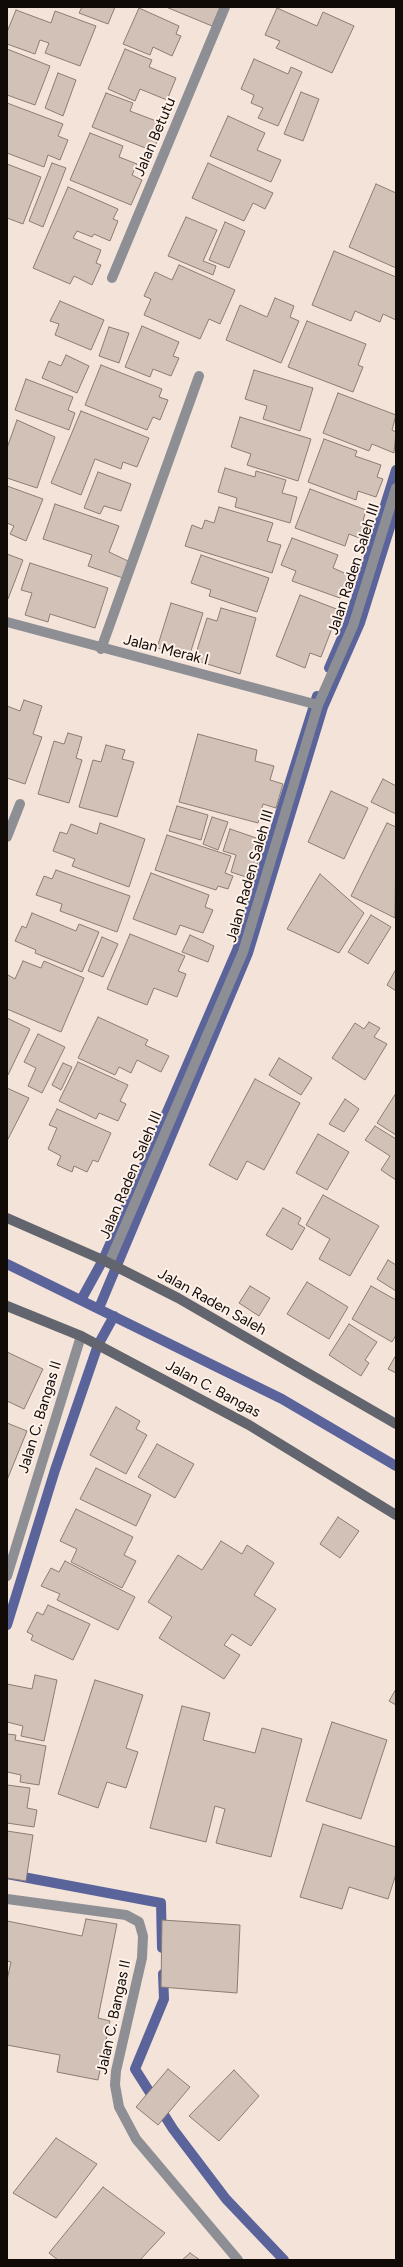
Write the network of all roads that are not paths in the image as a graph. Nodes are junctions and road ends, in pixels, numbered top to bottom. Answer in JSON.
{"nodes":[{"id":1,"x":225,"y":7,"type":"edge"},
{"id":2,"x":112,"y":278,"type":"dead end"},
{"id":3,"x":199,"y":376,"type":"dead end"},
{"id":4,"x":396,"y":488,"type":"edge"},
{"id":5,"x":7,"y":622,"type":"edge"},
{"id":6,"x":101,"y":649,"type":"junction"},
{"id":7,"x":318,"y":705,"type":"junction"},
{"id":8,"x":20,"y":804,"type":"dead end"},
{"id":9,"x":7,"y":837,"type":"edge"},
{"id":10,"x":7,"y":1218,"type":"edge"},
{"id":11,"x":109,"y":1263,"type":"junction"},
{"id":12,"x":7,"y":1306,"type":"edge"},
{"id":13,"x":81,"y":1336,"type":"junction"},
{"id":14,"x":396,"y":1424,"type":"edge"},
{"id":15,"x":396,"y":1515,"type":"edge"},
{"id":16,"x":7,"y":1576,"type":"edge"},
{"id":17,"x":7,"y":1899,"type":"edge"},
{"id":18,"x":238,"y":2260,"type":"edge"}],
"edges":[{"from":1,"to":2,"type":"street","name":"Jalan Betutu"},
{"from":3,"to":6,"type":"street"},
{"from":4,"to":7,"type":"street","name":"Jalan Raden Saleh III"},
{"from":5,"to":6,"type":"street","name":"Jalan Merak I"},
{"from":6,"to":7,"type":"street","name":"Jalan Merak I"},
{"from":7,"to":11,"type":"street","name":"Jalan Raden Saleh III"},
{"from":8,"to":9,"type":"street"},
{"from":10,"to":11,"type":"street","name":"Jalan Raden Saleh"},
{"from":11,"to":14,"type":"street","name":"Jalan Raden Saleh"},
{"from":12,"to":13,"type":"street","name":"Jalan C. Bangas"},
{"from":13,"to":15,"type":"street","name":"Jalan C. Bangas"},
{"from":13,"to":16,"type":"street","name":"Jalan C. Bangas II"},
{"from":17,"to":18,"type":"street","name":"Jalan C. Bangas II"}]}
